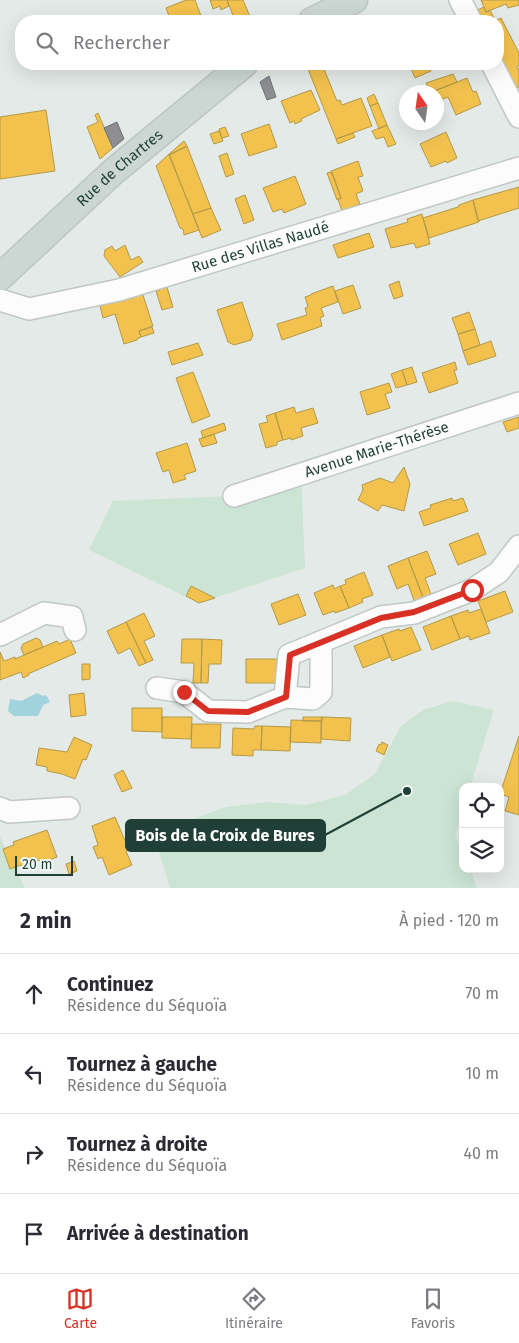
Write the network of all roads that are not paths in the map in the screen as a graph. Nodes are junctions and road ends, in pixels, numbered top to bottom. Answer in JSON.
{"nodes":[{"id":1,"x":354,"y":0,"type":"edge"},
{"id":2,"x":460,"y":0,"type":"edge"},
{"id":3,"x":324,"y":15,"type":"edge"},
{"id":4,"x":468,"y":15,"type":"edge"},
{"id":5,"x":237,"y":70,"type":"edge"},
{"id":6,"x":495,"y":70,"type":"edge"},
{"id":7,"x":519,"y":116,"type":"edge"},
{"id":8,"x":519,"y":168,"type":"edge"},
{"id":9,"x":0,"y":277,"type":"edge"},
{"id":10,"x":0,"y":300,"type":"edge"},
{"id":11,"x":519,"y":403,"type":"edge"},
{"id":12,"x":234,"y":496,"type":"dead end"},
{"id":13,"x":519,"y":546,"type":"edge"},
{"id":14,"x":75,"y":630,"type":"dead end"},
{"id":15,"x":0,"y":635,"type":"edge"},
{"id":16,"x":321,"y":642,"type":"junction"},
{"id":17,"x":157,"y":688,"type":"dead end"},
{"id":18,"x":286,"y":697,"type":"junction"},
{"id":19,"x":0,"y":808,"type":"edge"},
{"id":20,"x":69,"y":808,"type":"dead end"}],
"edges":[{"from":1,"to":3,"type":"main road"},
{"from":2,"to":4,"type":"street"},
{"from":5,"to":9,"type":"main road","name":"Rue de Chartres"},
{"from":6,"to":7,"type":"street"},
{"from":8,"to":10,"type":"street","name":"Rue des Villas Naudé"},
{"from":11,"to":12,"type":"street","name":"Avenue Marie-Thérèse"},
{"from":13,"to":16,"type":"street"},
{"from":14,"to":15,"type":"street"},
{"from":16,"to":18,"type":"street"},
{"from":16,"to":18,"type":"street"},
{"from":17,"to":18,"type":"street"},
{"from":19,"to":20,"type":"street"}]}
